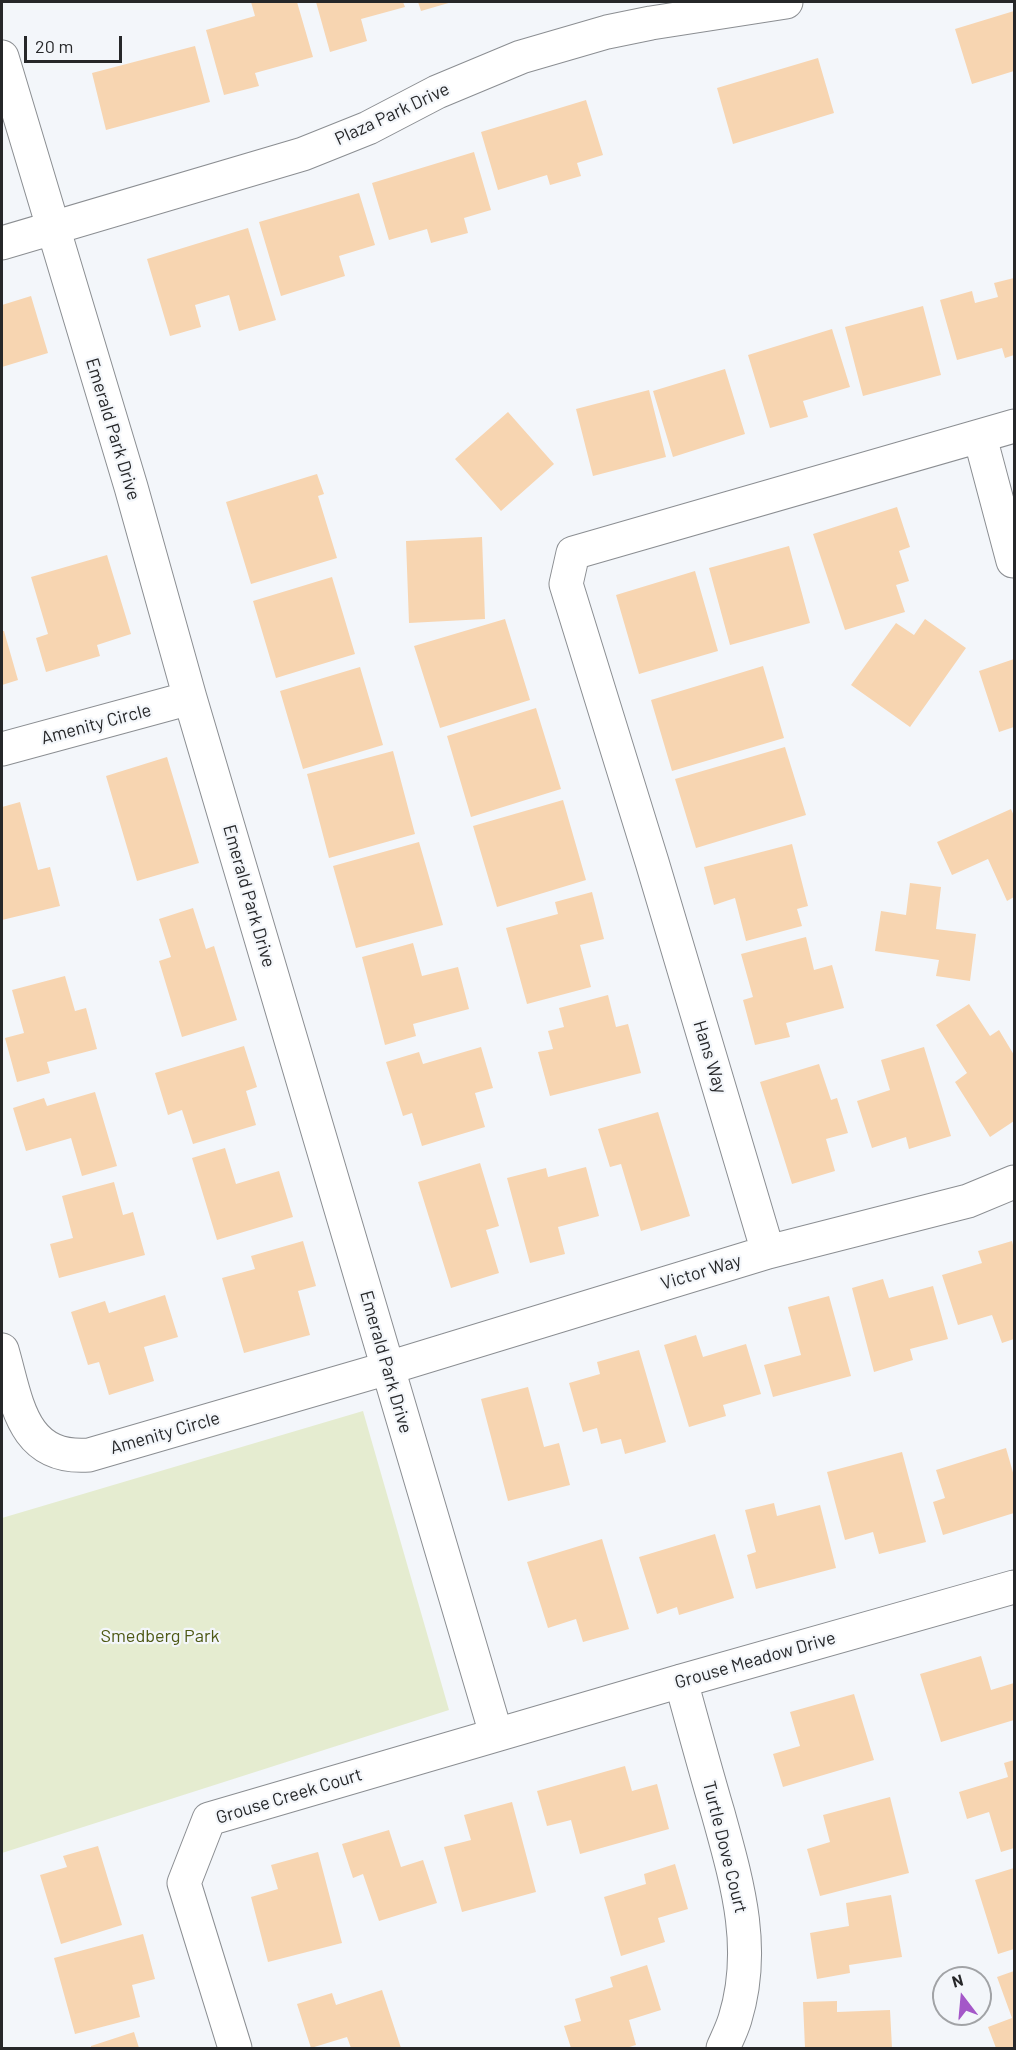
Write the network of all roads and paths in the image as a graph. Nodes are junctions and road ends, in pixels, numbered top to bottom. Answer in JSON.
{"nodes":[{"id":1,"x":786,"y":2,"type":"edge"},
{"id":2,"x":2,"y":57,"type":"edge"},
{"id":3,"x":52,"y":228,"type":"junction"},
{"id":4,"x":2,"y":243,"type":"edge"},
{"id":5,"x":1014,"y":426,"type":"edge"},
{"id":6,"x":980,"y":437,"type":"junction"},
{"id":7,"x":1013,"y":561,"type":"edge"},
{"id":8,"x":190,"y":698,"type":"junction"},
{"id":9,"x":2,"y":749,"type":"edge"},
{"id":10,"x":1014,"y":1182,"type":"edge"},
{"id":11,"x":768,"y":1252,"type":"junction"},
{"id":12,"x":2,"y":1350,"type":"edge"},
{"id":13,"x":388,"y":1368,"type":"junction"},
{"id":14,"x":1014,"y":1587,"type":"edge"},
{"id":15,"x":681,"y":1681,"type":"junction"},
{"id":16,"x":496,"y":1734,"type":"junction"},
{"id":17,"x":235,"y":2049,"type":"edge"},
{"id":18,"x":723,"y":2049,"type":"edge"}],
"edges":[{"from":1,"to":3,"type":"street","name":"Plaza Park Drive"},
{"from":2,"to":3,"type":"street","name":"Emerald Park Drive"},
{"from":3,"to":4,"type":"street","name":"Plaza Park Drive"},
{"from":3,"to":8,"type":"street","name":"Emerald Park Drive"},
{"from":5,"to":6,"type":"street"},
{"from":6,"to":7,"type":"street"},
{"from":6,"to":11,"type":"street","name":"Hans Way"},
{"from":8,"to":9,"type":"street","name":"Amenity Circle"},
{"from":8,"to":13,"type":"street","name":"Emerald Park Drive"},
{"from":10,"to":11,"type":"street","name":"Victor Way"},
{"from":11,"to":13,"type":"street","name":"Victor Way"},
{"from":12,"to":13,"type":"street","name":"Amenity Circle"},
{"from":13,"to":16,"type":"street","name":"Emerald Park Drive"},
{"from":14,"to":15,"type":"street","name":"Grouse Meadow Drive"},
{"from":15,"to":16,"type":"street","name":"Grouse Meadow Drive"},
{"from":15,"to":18,"type":"street","name":"Turtle Dove Court"},
{"from":16,"to":17,"type":"street","name":"Grouse Creek Court"}]}
